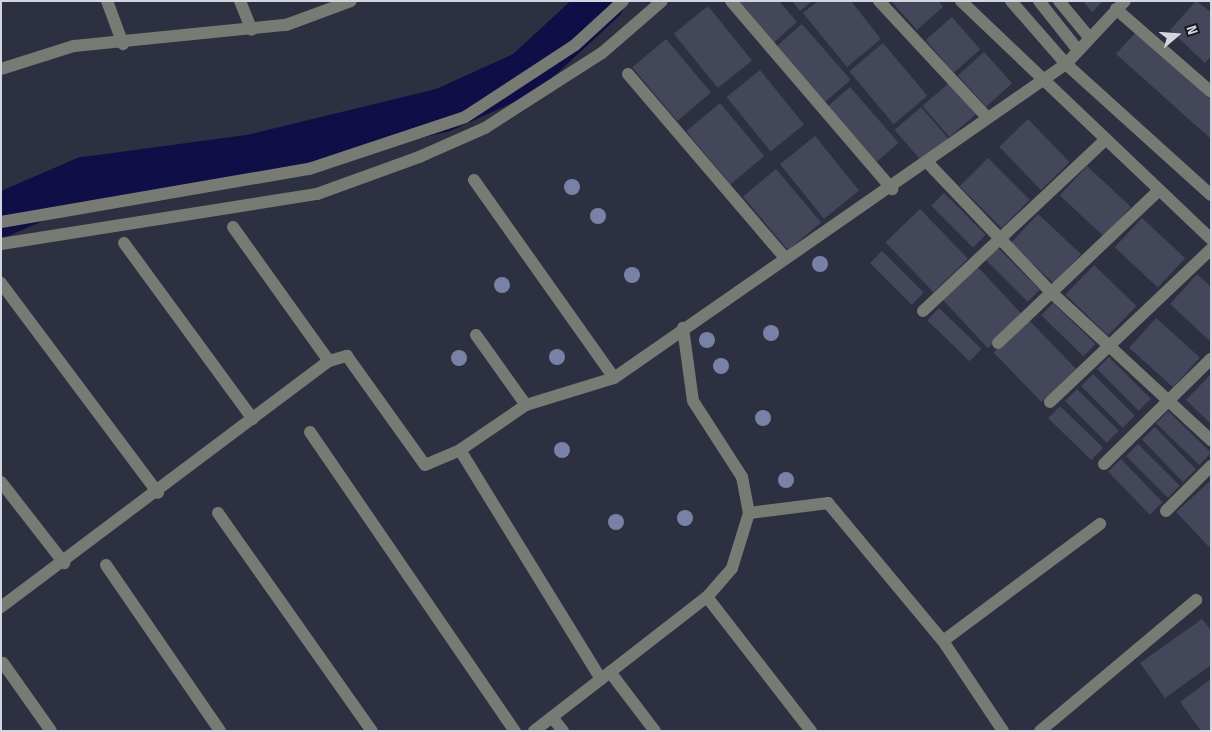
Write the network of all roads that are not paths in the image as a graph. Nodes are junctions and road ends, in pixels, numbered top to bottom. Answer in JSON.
{"nodes":[{"id":1,"x":107,"y":1,"type":"edge"},
{"id":2,"x":240,"y":1,"type":"edge"},
{"id":3,"x":351,"y":1,"type":"edge"},
{"id":4,"x":623,"y":1,"type":"edge"},
{"id":5,"x":662,"y":1,"type":"edge"},
{"id":6,"x":731,"y":1,"type":"edge"},
{"id":7,"x":880,"y":1,"type":"edge"},
{"id":8,"x":961,"y":1,"type":"edge"},
{"id":9,"x":1011,"y":1,"type":"edge"},
{"id":10,"x":1039,"y":1,"type":"edge"},
{"id":11,"x":1059,"y":1,"type":"edge"},
{"id":12,"x":1121,"y":5,"type":"edge"},
{"id":13,"x":252,"y":30,"type":"junction"},
{"id":14,"x":1088,"y":36,"type":"junction"},
{"id":15,"x":123,"y":44,"type":"junction"},
{"id":16,"x":1078,"y":50,"type":"junction"},
{"id":17,"x":1066,"y":64,"type":"junction"},
{"id":18,"x":1,"y":69,"type":"edge"},
{"id":19,"x":628,"y":74,"type":"dead end"},
{"id":20,"x":1040,"y":80,"type":"junction"},
{"id":21,"x":1211,"y":92,"type":"edge"},
{"id":22,"x":986,"y":116,"type":"junction"},
{"id":23,"x":1106,"y":140,"type":"junction"},
{"id":24,"x":928,"y":163,"type":"junction"},
{"id":25,"x":474,"y":180,"type":"dead end"},
{"id":26,"x":892,"y":189,"type":"junction"},
{"id":27,"x":1158,"y":191,"type":"junction"},
{"id":28,"x":1211,"y":195,"type":"edge"},
{"id":29,"x":1,"y":222,"type":"edge"},
{"id":30,"x":233,"y":227,"type":"dead end"},
{"id":31,"x":998,"y":238,"type":"junction"},
{"id":32,"x":1211,"y":239,"type":"edge"},
{"id":33,"x":124,"y":243,"type":"dead end"},
{"id":34,"x":1,"y":244,"type":"edge"},
{"id":35,"x":1211,"y":249,"type":"edge"},
{"id":36,"x":785,"y":258,"type":"junction"},
{"id":37,"x":1,"y":283,"type":"edge"},
{"id":38,"x":1052,"y":293,"type":"junction"},
{"id":39,"x":923,"y":311,"type":"dead end"},
{"id":40,"x":683,"y":328,"type":"junction"},
{"id":41,"x":476,"y":335,"type":"dead end"},
{"id":42,"x":998,"y":343,"type":"dead end"},
{"id":43,"x":1112,"y":345,"type":"junction"},
{"id":44,"x":1211,"y":359,"type":"edge"},
{"id":45,"x":329,"y":361,"type":"junction"},
{"id":46,"x":614,"y":378,"type":"junction"},
{"id":47,"x":1050,"y":402,"type":"dead end"},
{"id":48,"x":1165,"y":402,"type":"junction"},
{"id":49,"x":526,"y":406,"type":"junction"},
{"id":50,"x":253,"y":419,"type":"junction"},
{"id":51,"x":310,"y":432,"type":"dead end"},
{"id":52,"x":1211,"y":440,"type":"edge"},
{"id":53,"x":460,"y":450,"type":"junction"},
{"id":54,"x":1104,"y":464,"type":"dead end"},
{"id":55,"x":1211,"y":466,"type":"edge"},
{"id":56,"x":1,"y":482,"type":"edge"},
{"id":57,"x":158,"y":493,"type":"junction"},
{"id":58,"x":1166,"y":511,"type":"dead end"},
{"id":59,"x":218,"y":513,"type":"dead end"},
{"id":60,"x":749,"y":513,"type":"junction"},
{"id":61,"x":1100,"y":524,"type":"dead end"},
{"id":62,"x":64,"y":563,"type":"junction"},
{"id":63,"x":106,"y":565,"type":"dead end"},
{"id":64,"x":707,"y":597,"type":"junction"},
{"id":65,"x":1196,"y":600,"type":"dead end"},
{"id":66,"x":1,"y":607,"type":"edge"},
{"id":67,"x":942,"y":641,"type":"junction"},
{"id":68,"x":3,"y":663,"type":"dead end"},
{"id":69,"x":605,"y":675,"type":"junction"},
{"id":70,"x":552,"y":717,"type":"junction"},
{"id":71,"x":51,"y":731,"type":"edge"},
{"id":72,"x":220,"y":731,"type":"edge"},
{"id":73,"x":372,"y":731,"type":"edge"},
{"id":74,"x":515,"y":731,"type":"edge"},
{"id":75,"x":534,"y":731,"type":"edge"},
{"id":76,"x":563,"y":731,"type":"edge"},
{"id":77,"x":655,"y":731,"type":"edge"},
{"id":78,"x":811,"y":731,"type":"edge"},
{"id":79,"x":1003,"y":731,"type":"edge"},
{"id":80,"x":1040,"y":731,"type":"edge"}],
"edges":[{"from":1,"to":15,"type":"street"},
{"from":2,"to":13,"type":"street"},
{"from":3,"to":13,"type":"street"},
{"from":4,"to":29,"type":"street"},
{"from":5,"to":34,"type":"street"},
{"from":6,"to":26,"type":"street"},
{"from":7,"to":22,"type":"street"},
{"from":8,"to":20,"type":"street"},
{"from":9,"to":17,"type":"street"},
{"from":10,"to":16,"type":"street"},
{"from":11,"to":14,"type":"street"},
{"from":12,"to":14,"type":"street"},
{"from":12,"to":21,"type":"street"},
{"from":13,"to":15,"type":"street"},
{"from":14,"to":16,"type":"street"},
{"from":15,"to":18,"type":"street"},
{"from":16,"to":17,"type":"street"},
{"from":17,"to":20,"type":"street"},
{"from":17,"to":28,"type":"street"},
{"from":19,"to":36,"type":"street"},
{"from":20,"to":22,"type":"street"},
{"from":20,"to":23,"type":"street"},
{"from":22,"to":24,"type":"street"},
{"from":23,"to":27,"type":"street"},
{"from":23,"to":31,"type":"street"},
{"from":24,"to":26,"type":"street"},
{"from":24,"to":31,"type":"street"},
{"from":25,"to":46,"type":"street"},
{"from":26,"to":36,"type":"street"},
{"from":27,"to":32,"type":"street"},
{"from":27,"to":38,"type":"street"},
{"from":30,"to":45,"type":"street"},
{"from":31,"to":38,"type":"street"},
{"from":31,"to":39,"type":"street"},
{"from":33,"to":50,"type":"street"},
{"from":35,"to":43,"type":"street"},
{"from":36,"to":40,"type":"street"},
{"from":37,"to":57,"type":"street"},
{"from":38,"to":42,"type":"street"},
{"from":38,"to":43,"type":"street"},
{"from":40,"to":46,"type":"street"},
{"from":40,"to":60,"type":"street"},
{"from":41,"to":49,"type":"street"},
{"from":43,"to":47,"type":"street"},
{"from":43,"to":48,"type":"street"},
{"from":44,"to":48,"type":"street"},
{"from":45,"to":50,"type":"street"},
{"from":45,"to":53,"type":"street"},
{"from":46,"to":49,"type":"street"},
{"from":48,"to":52,"type":"street"},
{"from":48,"to":54,"type":"street"},
{"from":49,"to":53,"type":"street"},
{"from":50,"to":57,"type":"street"},
{"from":51,"to":74,"type":"street"},
{"from":53,"to":69,"type":"street"},
{"from":55,"to":58,"type":"street"},
{"from":56,"to":62,"type":"street"},
{"from":57,"to":62,"type":"street"},
{"from":59,"to":73,"type":"street"},
{"from":60,"to":64,"type":"street"},
{"from":60,"to":67,"type":"street"},
{"from":61,"to":67,"type":"street"},
{"from":62,"to":66,"type":"street"},
{"from":63,"to":72,"type":"street"},
{"from":64,"to":69,"type":"street"},
{"from":64,"to":78,"type":"street"},
{"from":65,"to":80,"type":"street"},
{"from":67,"to":79,"type":"street"},
{"from":68,"to":71,"type":"street"},
{"from":69,"to":70,"type":"street"},
{"from":69,"to":77,"type":"street"},
{"from":70,"to":75,"type":"street"},
{"from":70,"to":76,"type":"street"}]}
